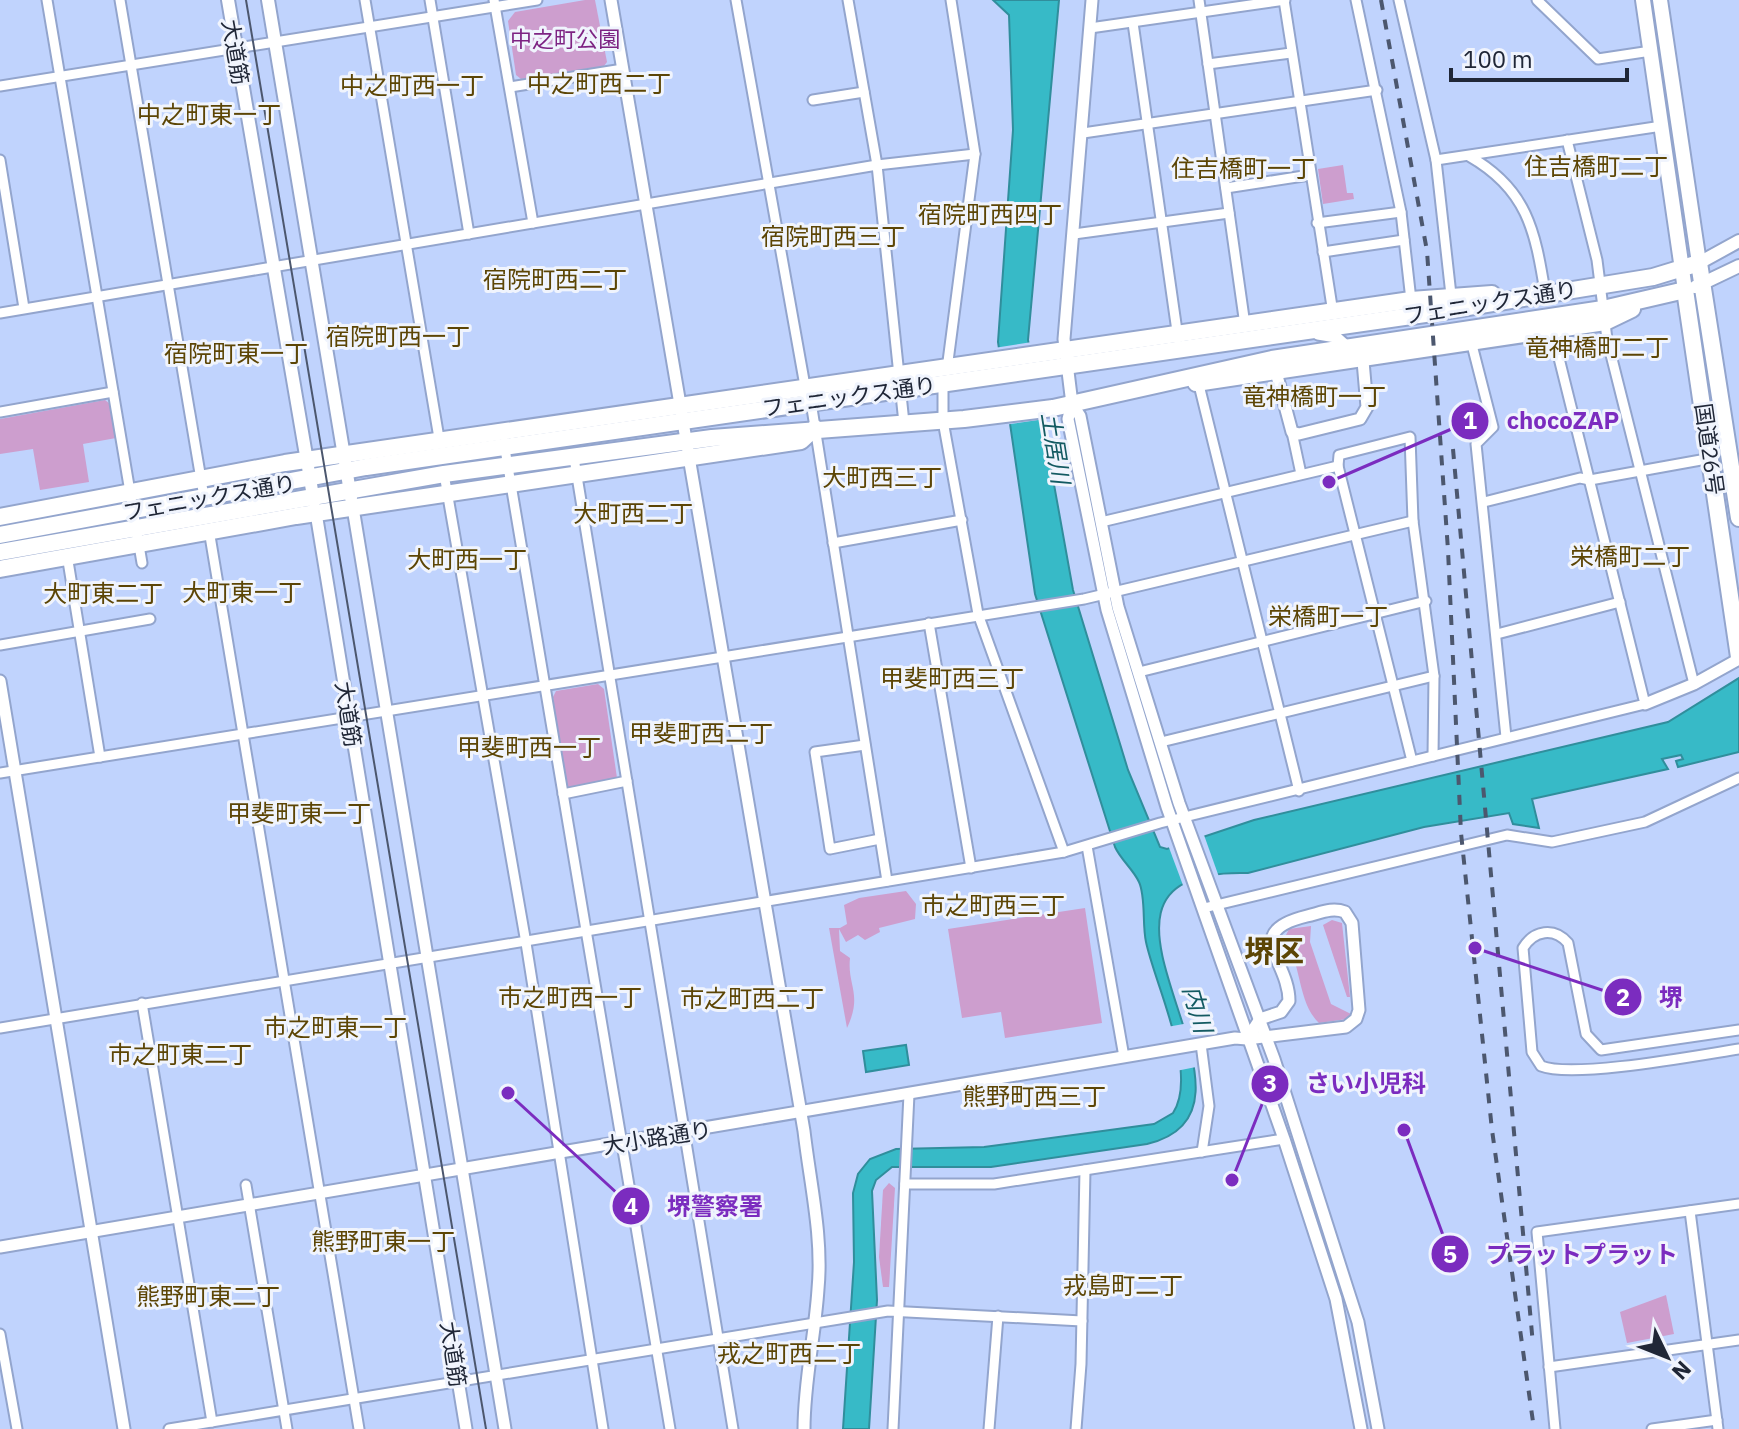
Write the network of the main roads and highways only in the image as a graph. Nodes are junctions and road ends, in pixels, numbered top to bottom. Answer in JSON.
{"nodes":[{"id":1,"x":228,"y":0,"type":"edge"},
{"id":2,"x":268,"y":0,"type":"edge"},
{"id":3,"x":1643,"y":0,"type":"edge"},
{"id":4,"x":1660,"y":0,"type":"edge"},
{"id":5,"x":1739,"y":241,"type":"edge"},
{"id":6,"x":1699,"y":263,"type":"junction"},
{"id":7,"x":1739,"y":266,"type":"edge"},
{"id":8,"x":1682,"y":270,"type":"junction"},
{"id":9,"x":1704,"y":285,"type":"junction"},
{"id":10,"x":1685,"y":290,"type":"junction"},
{"id":11,"x":1545,"y":292,"type":"junction"},
{"id":12,"x":1604,"y":315,"type":"junction"},
{"id":13,"x":1333,"y":319,"type":"junction"},
{"id":14,"x":1246,"y":332,"type":"junction"},
{"id":15,"x":1470,"y":336,"type":"junction"},
{"id":16,"x":306,"y":460,"type":"junction"},
{"id":17,"x":345,"y":462,"type":"junction"},
{"id":18,"x":510,"y":475,"type":"junction"},
{"id":19,"x":311,"y":488,"type":"junction"},
{"id":20,"x":350,"y":489,"type":"junction"},
{"id":21,"x":353,"y":508,"type":"junction"},
{"id":22,"x":316,"y":513,"type":"junction"},
{"id":23,"x":0,"y":517,"type":"edge"},
{"id":24,"x":1739,"y":518,"type":"edge"},
{"id":25,"x":208,"y":523,"type":"junction"},
{"id":26,"x":0,"y":535,"type":"edge"},
{"id":27,"x":66,"y":549,"type":"junction"},
{"id":28,"x":0,"y":552,"type":"edge"},
{"id":29,"x":0,"y":569,"type":"edge"},
{"id":30,"x":1739,"y":655,"type":"edge"}],
"edges":[{"from":1,"to":16,"type":"main road","name":"大道筋"},
{"from":2,"to":17,"type":"main road","name":"大道筋"},
{"from":3,"to":8,"type":"main road"},
{"from":4,"to":6,"type":"main road"},
{"from":5,"to":6,"type":"main road"},
{"from":6,"to":8,"type":"highway","name":"フェニックス通り"},
{"from":6,"to":9,"type":"highway","name":"国道26号"},
{"from":7,"to":9,"type":"main road"},
{"from":8,"to":10,"type":"main road"},
{"from":8,"to":11,"type":"highway","name":"フェニックス通り"},
{"from":9,"to":10,"type":"main road"},
{"from":9,"to":24,"type":"highway","name":"国道26号"},
{"from":10,"to":12,"type":"highway","name":"フェニックス通り"},
{"from":10,"to":30,"type":"highway","name":"国道26号"},
{"from":11,"to":13,"type":"highway","name":"フェニックス通り"},
{"from":11,"to":13,"type":"highway"},
{"from":12,"to":15,"type":"highway","name":"フェニックス通り"},
{"from":12,"to":15,"type":"highway"},
{"from":13,"to":14,"type":"highway"},
{"from":13,"to":14,"type":"highway","name":"フェニックス通り"},
{"from":14,"to":17,"type":"highway","name":"フェニックス通り"},
{"from":15,"to":18,"type":"highway","name":"フェニックス通り"},
{"from":16,"to":17,"type":"highway"},
{"from":16,"to":19,"type":"main road","name":"大道筋"},
{"from":16,"to":23,"type":"highway"},
{"from":17,"to":19,"type":"highway","name":"フェニックス通り"},
{"from":17,"to":20,"type":"main road","name":"大道筋"},
{"from":18,"to":20,"type":"highway","name":"フェニックス通り"},
{"from":18,"to":21,"type":"highway"},
{"from":19,"to":20,"type":"highway","name":"フェニックス通り"},
{"from":19,"to":22,"type":"main road","name":"大道筋"},
{"from":19,"to":25,"type":"highway","name":"フェニックス通り"},
{"from":19,"to":26,"type":"highway","name":"フェニックス通り"},
{"from":20,"to":21,"type":"main road","name":"大道筋"},
{"from":21,"to":22,"type":"highway"},
{"from":22,"to":25,"type":"highway"},
{"from":25,"to":27,"type":"highway"},
{"from":27,"to":28,"type":"highway"},
{"from":27,"to":29,"type":"highway"}]}
